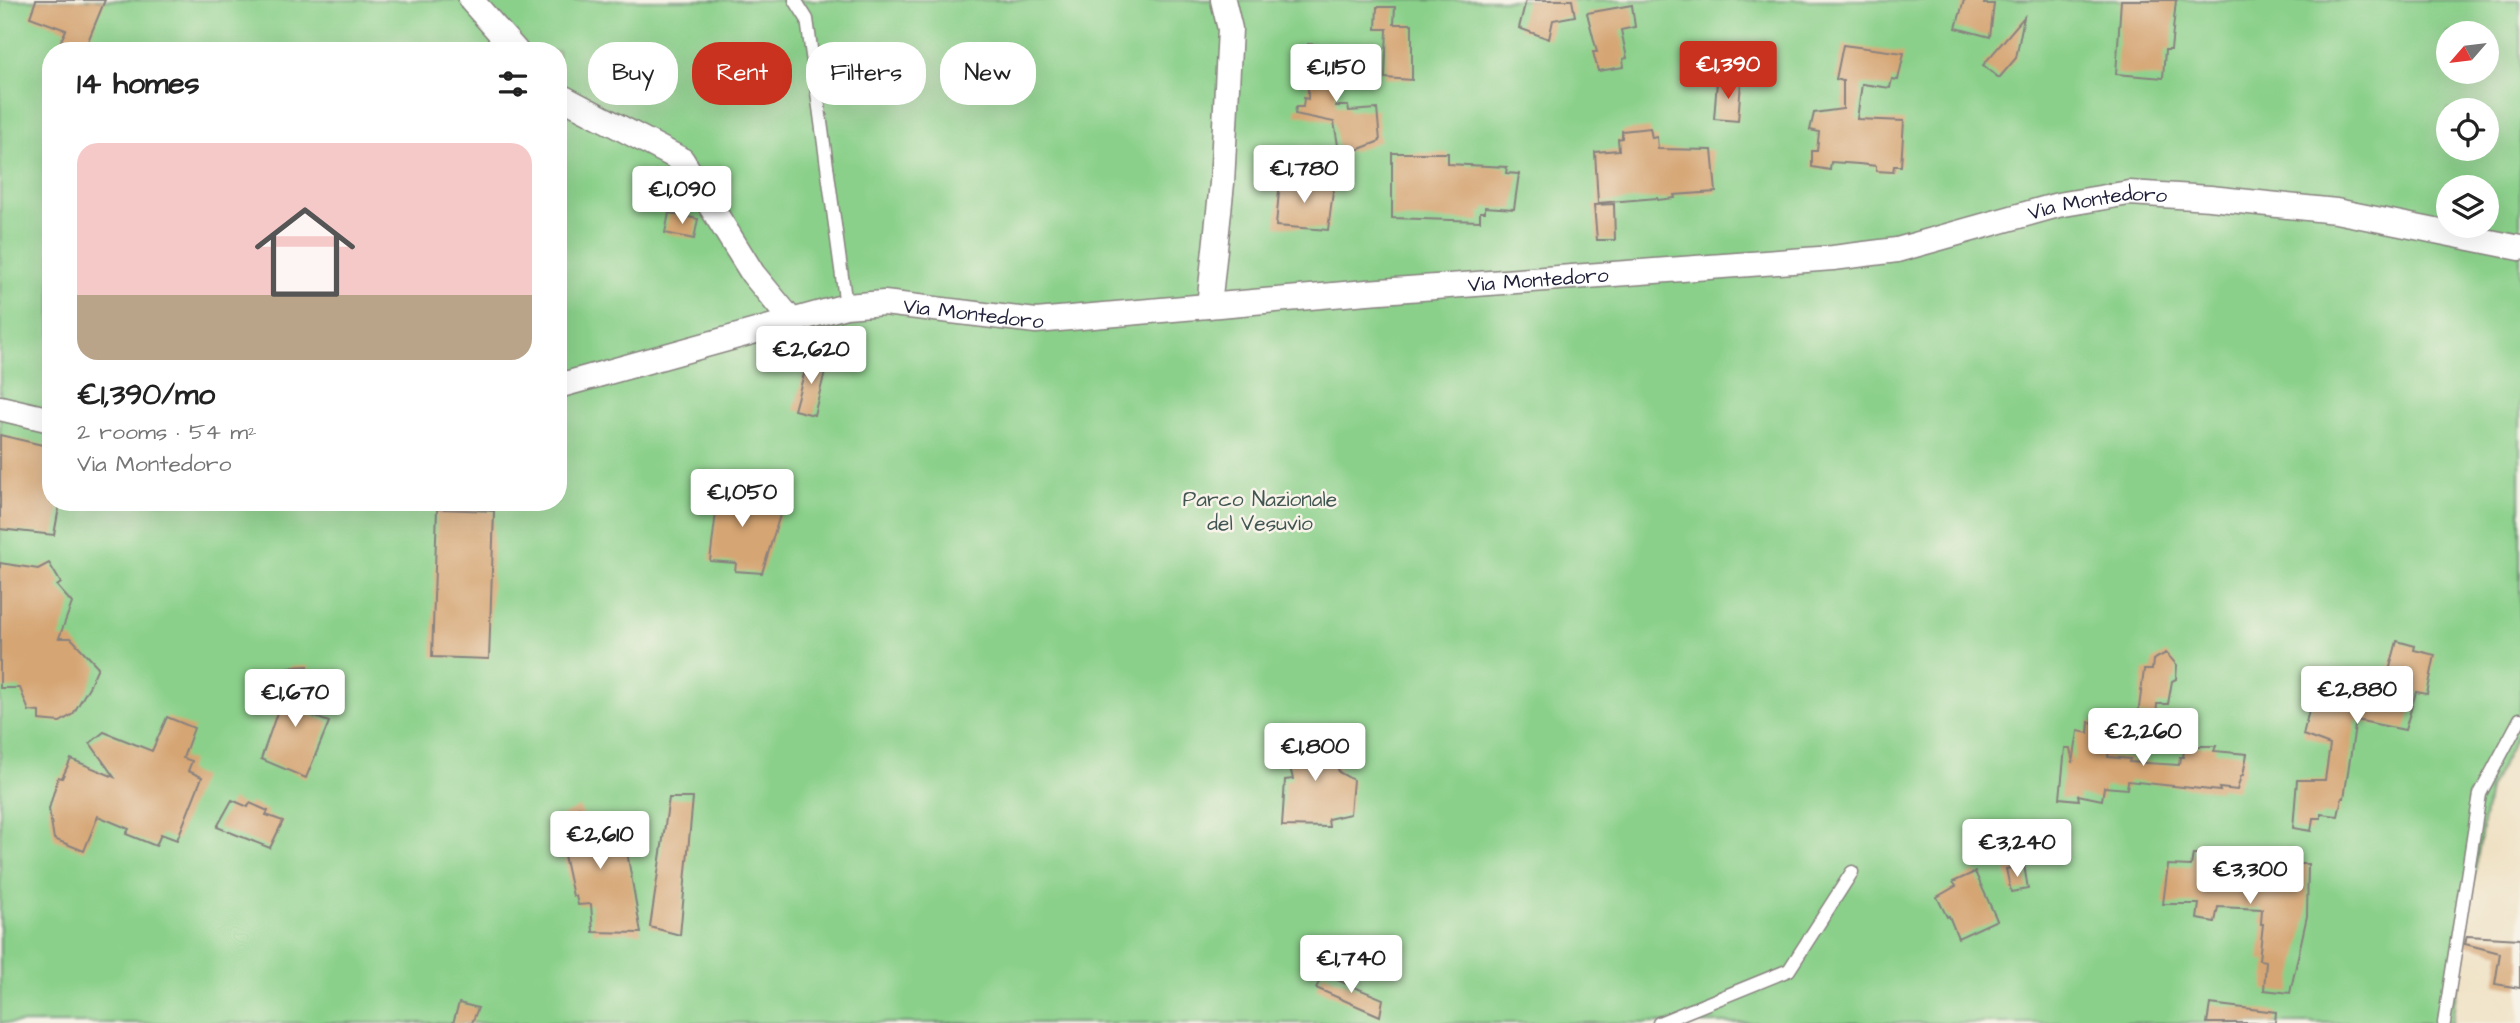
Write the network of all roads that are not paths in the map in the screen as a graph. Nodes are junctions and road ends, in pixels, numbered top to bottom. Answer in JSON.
{"nodes":[{"id":1,"x":471,"y":0,"type":"edge"},
{"id":2,"x":795,"y":0,"type":"edge"},
{"id":3,"x":1223,"y":0,"type":"edge"},
{"id":4,"x":508,"y":42,"type":"edge"},
{"id":5,"x":567,"y":100,"type":"edge"},
{"id":6,"x":2520,"y":248,"type":"edge"},
{"id":7,"x":846,"y":306,"type":"junction"},
{"id":8,"x":1209,"y":306,"type":"junction"},
{"id":9,"x":791,"y":320,"type":"junction"},
{"id":10,"x":567,"y":383,"type":"edge"},
{"id":11,"x":0,"y":408,"type":"edge"},
{"id":12,"x":42,"y":418,"type":"edge"},
{"id":13,"x":2520,"y":719,"type":"edge"},
{"id":14,"x":1852,"y":872,"type":"dead end"},
{"id":15,"x":1659,"y":1023,"type":"edge"},
{"id":16,"x":2444,"y":1023,"type":"edge"}],
"edges":[{"from":1,"to":4,"type":"street"},
{"from":2,"to":7,"type":"lane"},
{"from":3,"to":8,"type":"street"},
{"from":5,"to":9,"type":"street"},
{"from":6,"to":8,"type":"street","name":"Via Montedoro"},
{"from":7,"to":8,"type":"street","name":"Via Montedoro"},
{"from":7,"to":9,"type":"street","name":"Via Montedoro"},
{"from":9,"to":10,"type":"street","name":"Via Montedoro"},
{"from":11,"to":12,"type":"street"},
{"from":13,"to":16,"type":"lane"},
{"from":14,"to":15,"type":"lane"}]}
